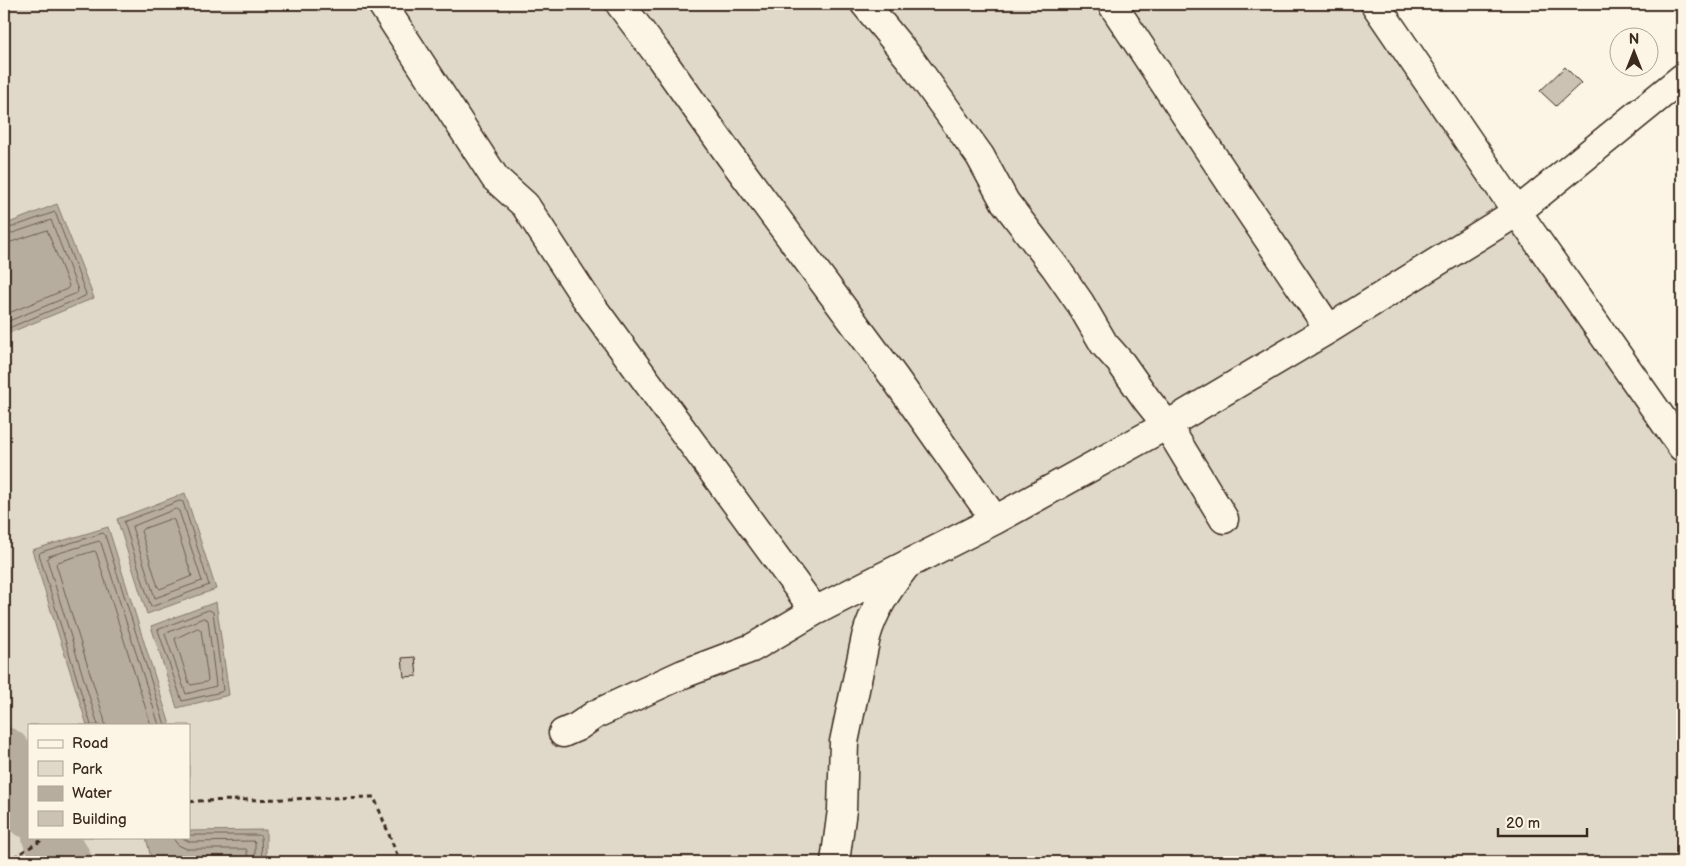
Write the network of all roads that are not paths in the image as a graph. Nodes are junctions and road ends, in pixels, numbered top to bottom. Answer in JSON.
{"nodes":[{"id":1,"x":382,"y":4,"type":"edge"},
{"id":2,"x":620,"y":4,"type":"edge"},
{"id":3,"x":866,"y":4,"type":"edge"},
{"id":4,"x":1112,"y":4,"type":"edge"},
{"id":5,"x":1375,"y":4,"type":"edge"},
{"id":6,"x":1682,"y":78,"type":"edge"},
{"id":7,"x":1517,"y":212,"type":"junction"},
{"id":8,"x":1329,"y":329,"type":"junction"},
{"id":9,"x":1167,"y":425,"type":"junction"},
{"id":10,"x":1682,"y":447,"type":"edge"},
{"id":11,"x":1224,"y":519,"type":"dead end"},
{"id":12,"x":995,"y":520,"type":"junction"},
{"id":13,"x":907,"y":565,"type":"junction"},
{"id":14,"x":815,"y":612,"type":"junction"},
{"id":15,"x":563,"y":733,"type":"dead end"},
{"id":16,"x":835,"y":862,"type":"edge"}],
"edges":[{"from":1,"to":14,"type":"street"},
{"from":2,"to":12,"type":"street"},
{"from":3,"to":9,"type":"street"},
{"from":4,"to":8,"type":"street"},
{"from":5,"to":7,"type":"street"},
{"from":6,"to":7,"type":"street"},
{"from":7,"to":8,"type":"street"},
{"from":7,"to":10,"type":"street"},
{"from":8,"to":9,"type":"street"},
{"from":9,"to":11,"type":"street"},
{"from":9,"to":12,"type":"street"},
{"from":12,"to":13,"type":"street"},
{"from":13,"to":14,"type":"street"},
{"from":13,"to":16,"type":"street"},
{"from":14,"to":15,"type":"street"}]}
